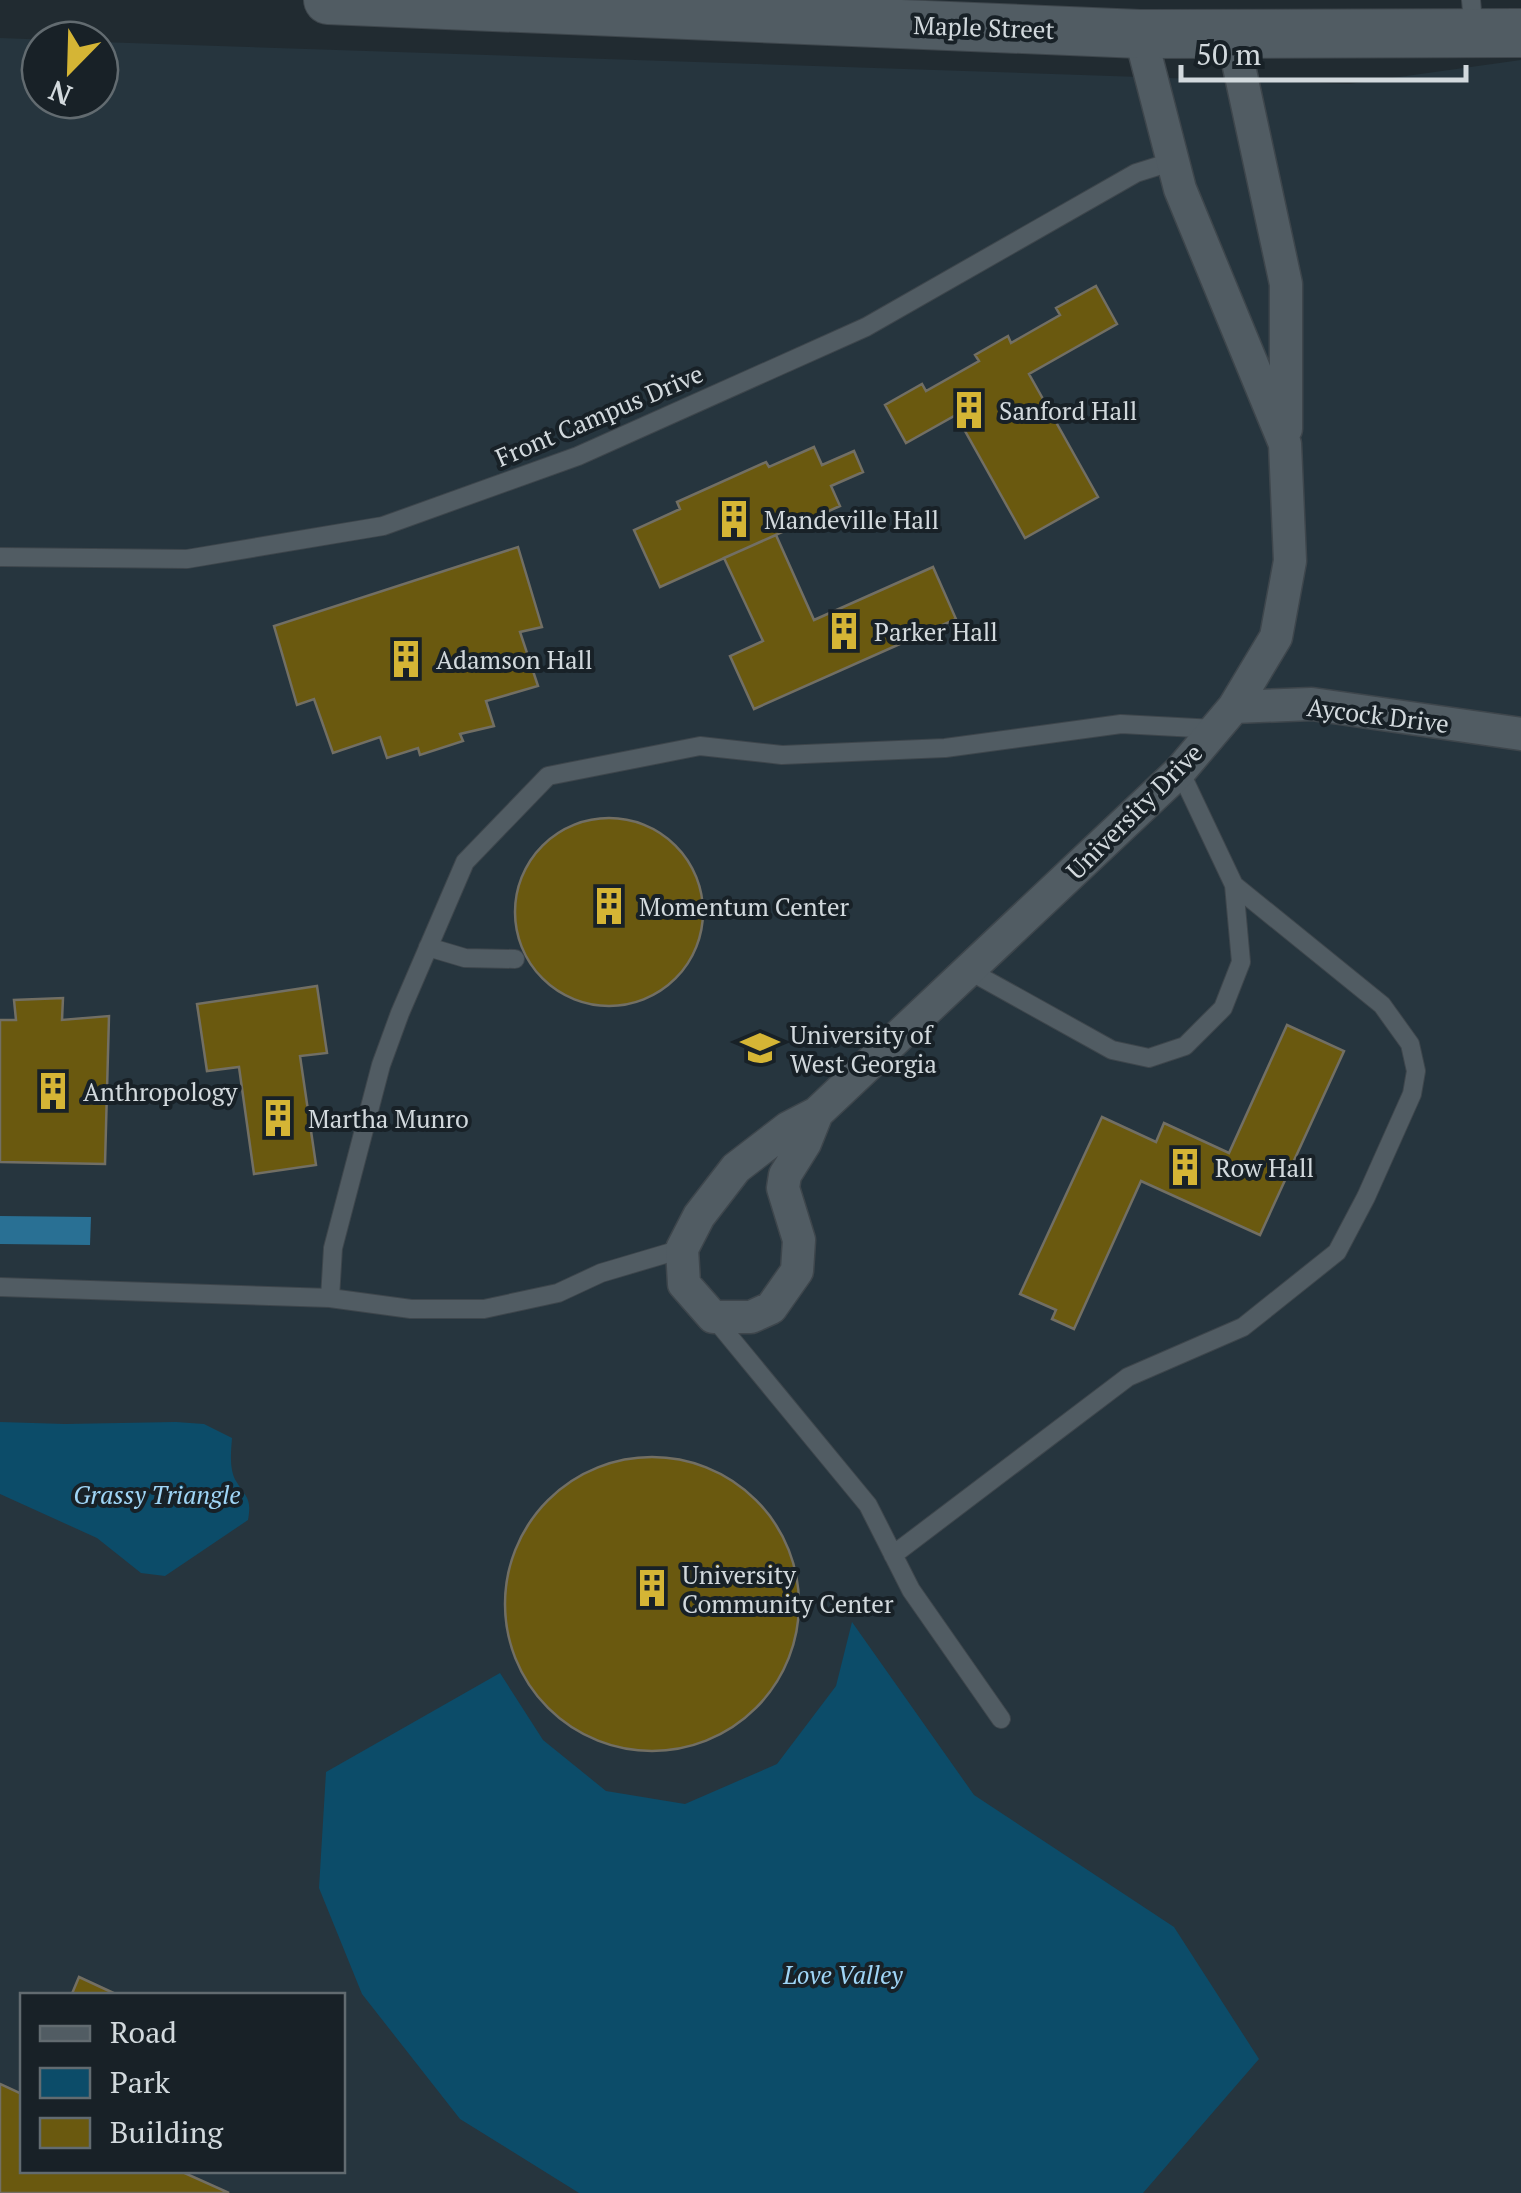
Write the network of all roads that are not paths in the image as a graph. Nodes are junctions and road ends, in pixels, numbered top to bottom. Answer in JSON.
{"nodes":[{"id":1,"x":328,"y":0,"type":"edge"},
{"id":2,"x":1472,"y":16,"type":"edge"},
{"id":3,"x":1521,"y":33,"type":"edge"},
{"id":4,"x":1140,"y":34,"type":"junction"},
{"id":5,"x":1232,"y":34,"type":"junction"},
{"id":6,"x":1171,"y":162,"type":"junction"},
{"id":7,"x":1286,"y":444,"type":"junction"},
{"id":8,"x":0,"y":558,"type":"edge"},
{"id":9,"x":1224,"y":718,"type":"junction"},
{"id":10,"x":1521,"y":734,"type":"edge"},
{"id":11,"x":1180,"y":771,"type":"junction"},
{"id":12,"x":1234,"y":886,"type":"junction"},
{"id":13,"x":428,"y":947,"type":"junction"},
{"id":14,"x":516,"y":959,"type":"dead end"},
{"id":15,"x":968,"y":970,"type":"junction"},
{"id":16,"x":817,"y":1113,"type":"junction"},
{"id":17,"x":682,"y":1249,"type":"junction"},
{"id":18,"x":0,"y":1287,"type":"edge"},
{"id":19,"x":330,"y":1298,"type":"junction"},
{"id":20,"x":713,"y":1318,"type":"junction"},
{"id":21,"x":893,"y":1554,"type":"junction"},
{"id":22,"x":1001,"y":1719,"type":"dead end"}],
"edges":[{"from":1,"to":4,"type":"main road","name":"Maple Street"},
{"from":2,"to":3,"type":"main road","name":"Maple Street"},
{"from":2,"to":5,"type":"main road","name":"Maple Street"},
{"from":4,"to":5,"type":"main road","name":"Maple Street"},
{"from":4,"to":6,"type":"street","name":"University Drive"},
{"from":5,"to":7,"type":"street"},
{"from":6,"to":7,"type":"street","name":"University Drive"},
{"from":6,"to":8,"type":"lane","name":"Front Campus Drive"},
{"from":7,"to":9,"type":"street","name":"University Drive"},
{"from":9,"to":10,"type":"street","name":"Aycock Drive"},
{"from":9,"to":11,"type":"street","name":"University Drive"},
{"from":9,"to":13,"type":"lane"},
{"from":11,"to":12,"type":"lane"},
{"from":11,"to":15,"type":"street","name":"University Drive"},
{"from":12,"to":15,"type":"lane"},
{"from":12,"to":21,"type":"lane"},
{"from":13,"to":14,"type":"lane"},
{"from":13,"to":19,"type":"lane"},
{"from":15,"to":16,"type":"street","name":"University Drive"},
{"from":16,"to":17,"type":"street","name":"University Drive"},
{"from":16,"to":20,"type":"street","name":"University Drive"},
{"from":17,"to":19,"type":"lane"},
{"from":17,"to":20,"type":"street"},
{"from":18,"to":19,"type":"lane"},
{"from":20,"to":21,"type":"lane"},
{"from":21,"to":22,"type":"lane"}]}
